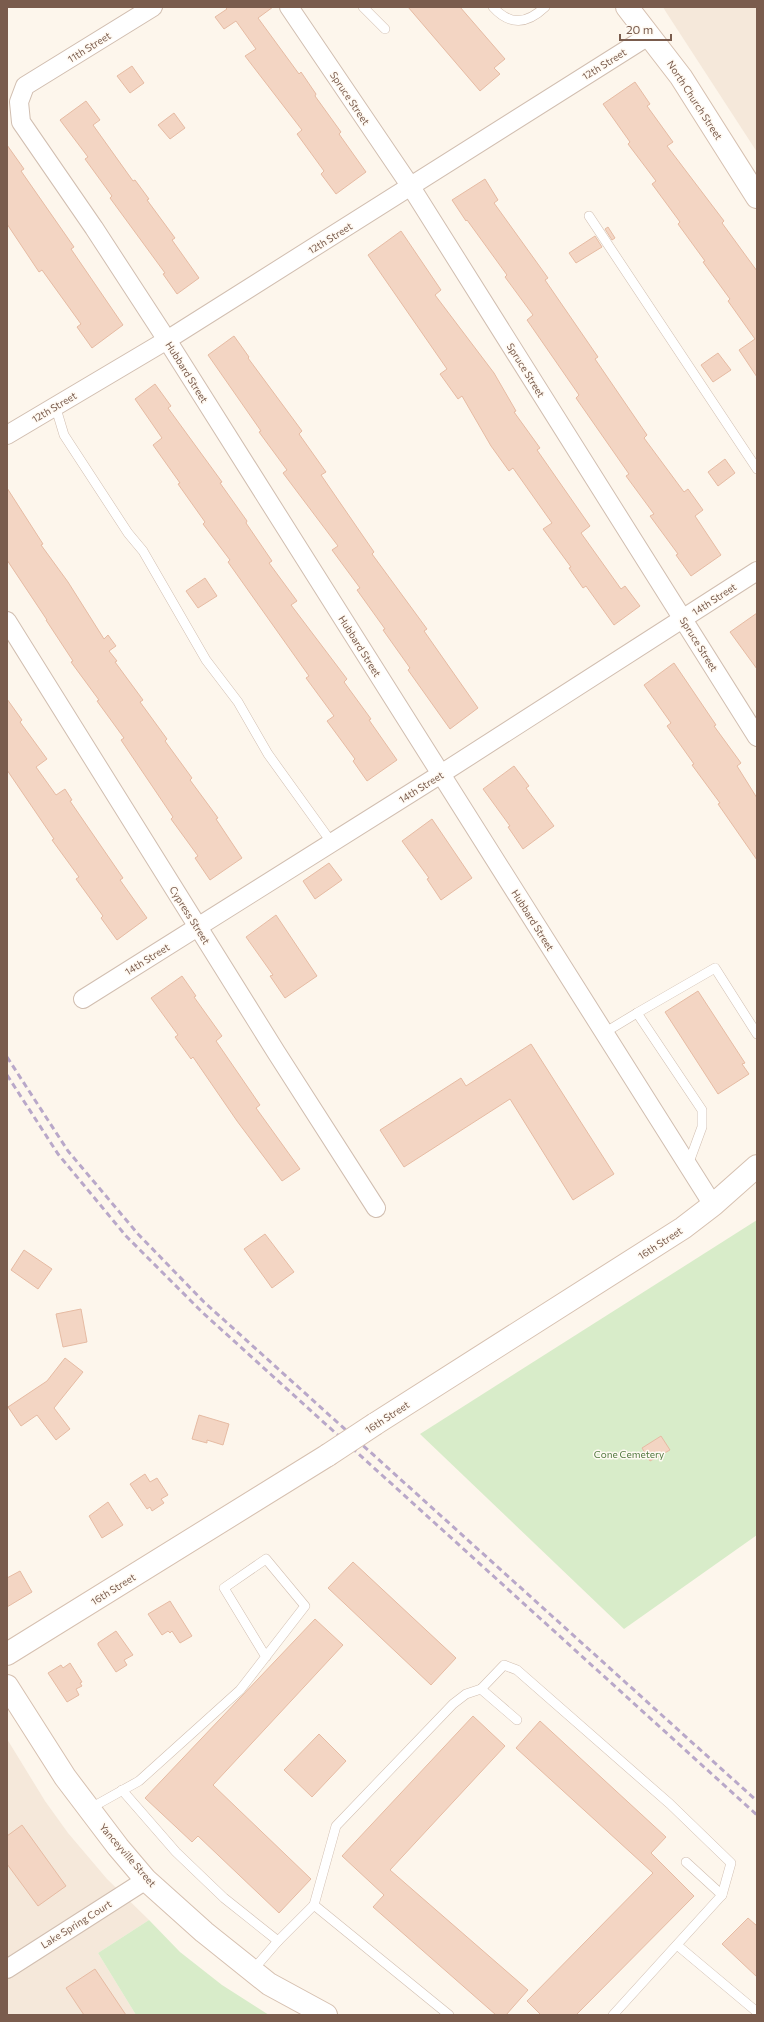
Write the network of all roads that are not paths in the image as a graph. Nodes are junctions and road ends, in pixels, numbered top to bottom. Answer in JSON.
{"nodes":[{"id":1,"x":153,"y":7,"type":"edge"},
{"id":2,"x":289,"y":7,"type":"edge"},
{"id":3,"x":363,"y":7,"type":"edge"},
{"id":4,"x":493,"y":7,"type":"edge"},
{"id":5,"x":545,"y":7,"type":"edge"},
{"id":6,"x":627,"y":7,"type":"edge"},
{"id":7,"x":385,"y":29,"type":"dead end"},
{"id":8,"x":650,"y":35,"type":"junction"},
{"id":9,"x":25,"y":86,"type":"joint"},
{"id":10,"x":411,"y":187,"type":"junction"},
{"id":11,"x":757,"y":197,"type":"edge"},
{"id":12,"x":589,"y":216,"type":"dead end"},
{"id":13,"x":167,"y":340,"type":"junction"},
{"id":14,"x":55,"y":405,"type":"junction"},
{"id":15,"x":7,"y":435,"type":"edge"},
{"id":16,"x":757,"y":469,"type":"edge"},
{"id":17,"x":757,"y":572,"type":"edge"},
{"id":18,"x":683,"y":619,"type":"junction"},
{"id":19,"x":7,"y":621,"type":"edge"},
{"id":20,"x":757,"y":737,"type":"edge"},
{"id":21,"x":441,"y":774,"type":"junction"},
{"id":22,"x":332,"y":843,"type":"junction"},
{"id":23,"x":198,"y":927,"type":"junction"},
{"id":24,"x":83,"y":999,"type":"dead end"},
{"id":25,"x":637,"y":1013,"type":"junction"},
{"id":26,"x":604,"y":1032,"type":"junction"},
{"id":27,"x":757,"y":1034,"type":"edge"},
{"id":28,"x":688,"y":1165,"type":"junction"},
{"id":29,"x":757,"y":1166,"type":"edge"},
{"id":30,"x":713,"y":1205,"type":"junction"},
{"id":31,"x":376,"y":1208,"type":"dead end"},
{"id":32,"x":7,"y":1654,"type":"edge"},
{"id":33,"x":266,"y":1657,"type":"junction"},
{"id":34,"x":7,"y":1686,"type":"edge"},
{"id":35,"x":481,"y":1689,"type":"junction"},
{"id":36,"x":517,"y":1720,"type":"dead end"},
{"id":37,"x":122,"y":1790,"type":"junction"},
{"id":38,"x":89,"y":1809,"type":"junction"},
{"id":39,"x":686,"y":1862,"type":"dead end"},
{"id":40,"x":146,"y":1880,"type":"junction"},
{"id":41,"x":722,"y":1895,"type":"junction"},
{"id":42,"x":314,"y":1905,"type":"junction"},
{"id":43,"x":278,"y":1941,"type":"junction"},
{"id":44,"x":677,"y":1944,"type":"junction"},
{"id":45,"x":7,"y":1969,"type":"edge"},
{"id":46,"x":252,"y":1971,"type":"junction"},
{"id":47,"x":757,"y":2012,"type":"edge"},
{"id":48,"x":326,"y":2015,"type":"edge"},
{"id":49,"x":449,"y":2015,"type":"edge"},
{"id":50,"x":613,"y":2015,"type":"edge"}],
"edges":[{"from":1,"to":9,"type":"street","name":"11th Street"},
{"from":2,"to":10,"type":"street","name":"Spruce Street"},
{"from":3,"to":7,"type":"lane"},
{"from":4,"to":5,"type":"lane"},
{"from":6,"to":8,"type":"street","name":"North Church Street"},
{"from":8,"to":10,"type":"street","name":"12th Street"},
{"from":8,"to":11,"type":"street","name":"North Church Street"},
{"from":9,"to":13,"type":"street","name":"Hubbard Street"},
{"from":10,"to":13,"type":"street","name":"12th Street"},
{"from":10,"to":18,"type":"street","name":"Spruce Street"},
{"from":12,"to":16,"type":"lane"},
{"from":13,"to":14,"type":"street","name":"12th Street"},
{"from":13,"to":21,"type":"street","name":"Hubbard Street"},
{"from":14,"to":15,"type":"street","name":"12th Street"},
{"from":14,"to":22,"type":"lane"},
{"from":17,"to":18,"type":"street","name":"14th Street"},
{"from":18,"to":20,"type":"street","name":"Spruce Street"},
{"from":18,"to":21,"type":"street","name":"14th Street"},
{"from":19,"to":23,"type":"street","name":"Cypress Street"},
{"from":21,"to":22,"type":"street","name":"14th Street"},
{"from":21,"to":26,"type":"street","name":"Hubbard Street"},
{"from":22,"to":23,"type":"street","name":"14th Street"},
{"from":23,"to":24,"type":"street","name":"14th Street"},
{"from":23,"to":31,"type":"street","name":"Cypress Street"},
{"from":25,"to":26,"type":"lane"},
{"from":25,"to":27,"type":"lane"},
{"from":25,"to":28,"type":"lane"},
{"from":26,"to":28,"type":"street","name":"Hubbard Street"},
{"from":28,"to":30,"type":"street","name":"Hubbard Street"},
{"from":29,"to":30,"type":"street","name":"16th Street"},
{"from":30,"to":32,"type":"street","name":"16th Street","bridge":true},
{"from":33,"to":33,"type":"lane"},
{"from":33,"to":37,"type":"lane"},
{"from":34,"to":38,"type":"street","name":"Yanceyville Street"},
{"from":35,"to":36,"type":"lane"},
{"from":35,"to":41,"type":"lane"},
{"from":35,"to":42,"type":"lane"},
{"from":37,"to":38,"type":"lane"},
{"from":37,"to":43,"type":"lane"},
{"from":38,"to":40,"type":"street","name":"Yanceyville Street"},
{"from":39,"to":41,"type":"lane"},
{"from":40,"to":45,"type":"street","name":"Lake Spring Court"},
{"from":40,"to":46,"type":"street","name":"Yanceyville Street"},
{"from":41,"to":44,"type":"lane"},
{"from":42,"to":43,"type":"lane"},
{"from":42,"to":49,"type":"lane"},
{"from":43,"to":46,"type":"lane"},
{"from":44,"to":47,"type":"lane"},
{"from":44,"to":50,"type":"lane"},
{"from":46,"to":48,"type":"street","name":"Yanceyville Street"}]}
